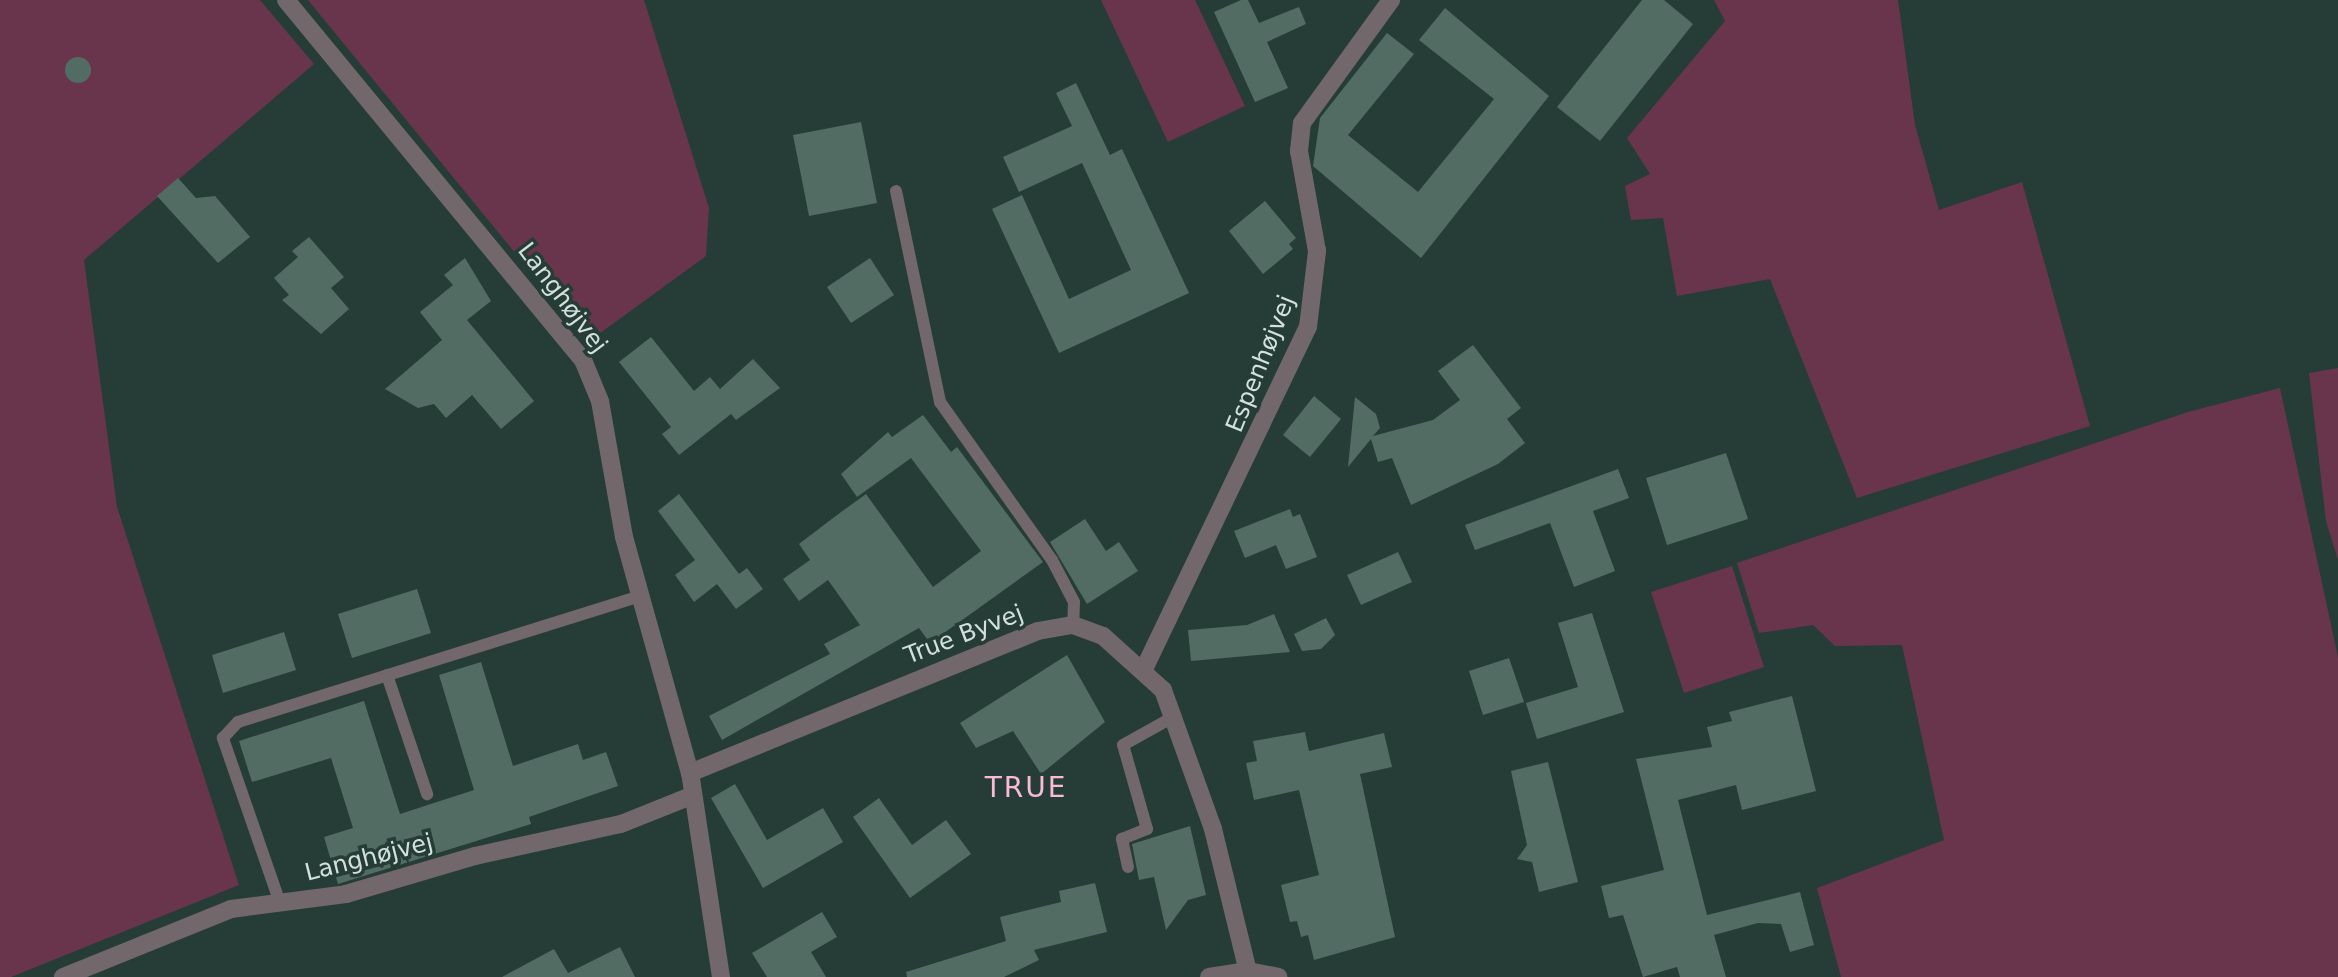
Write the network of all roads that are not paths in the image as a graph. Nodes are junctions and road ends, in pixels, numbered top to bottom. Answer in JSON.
{"nodes":[{"id":1,"x":286,"y":0,"type":"edge"},
{"id":2,"x":1391,"y":0,"type":"edge"},
{"id":3,"x":896,"y":191,"type":"dead end"},
{"id":4,"x":639,"y":596,"type":"junction"},
{"id":5,"x":1073,"y":625,"type":"junction"},
{"id":6,"x":1144,"y":669,"type":"junction"},
{"id":7,"x":387,"y":675,"type":"junction"},
{"id":8,"x":1175,"y":716,"type":"junction"},
{"id":9,"x":690,"y":773,"type":"junction"},
{"id":10,"x":427,"y":794,"type":"dead end"},
{"id":11,"x":691,"y":796,"type":"junction"},
{"id":12,"x":1128,"y":867,"type":"dead end"},
{"id":13,"x":280,"y":903,"type":"junction"},
{"id":14,"x":1248,"y":971,"type":"junction"},
{"id":15,"x":63,"y":977,"type":"edge"},
{"id":16,"x":721,"y":977,"type":"edge"},
{"id":17,"x":1209,"y":977,"type":"edge"},
{"id":18,"x":1278,"y":977,"type":"edge"}],
"edges":[{"from":1,"to":4,"type":"street","name":"Langhøjvej"},
{"from":2,"to":6,"type":"street","name":"Espenhøjvej"},
{"from":3,"to":5,"type":"lane"},
{"from":4,"to":7,"type":"lane"},
{"from":4,"to":9,"type":"street","name":"Langhøjvej"},
{"from":5,"to":6,"type":"street"},
{"from":5,"to":9,"type":"street","name":"True Byvej"},
{"from":6,"to":8,"type":"street"},
{"from":7,"to":10,"type":"lane"},
{"from":7,"to":13,"type":"lane"},
{"from":8,"to":12,"type":"lane"},
{"from":8,"to":14,"type":"street"},
{"from":9,"to":11,"type":"street"},
{"from":11,"to":13,"type":"street","name":"Langhøjvej"},
{"from":11,"to":16,"type":"street"},
{"from":13,"to":15,"type":"street","name":"Langhøjvej"},
{"from":14,"to":17,"type":"street"},
{"from":14,"to":18,"type":"street"}]}
